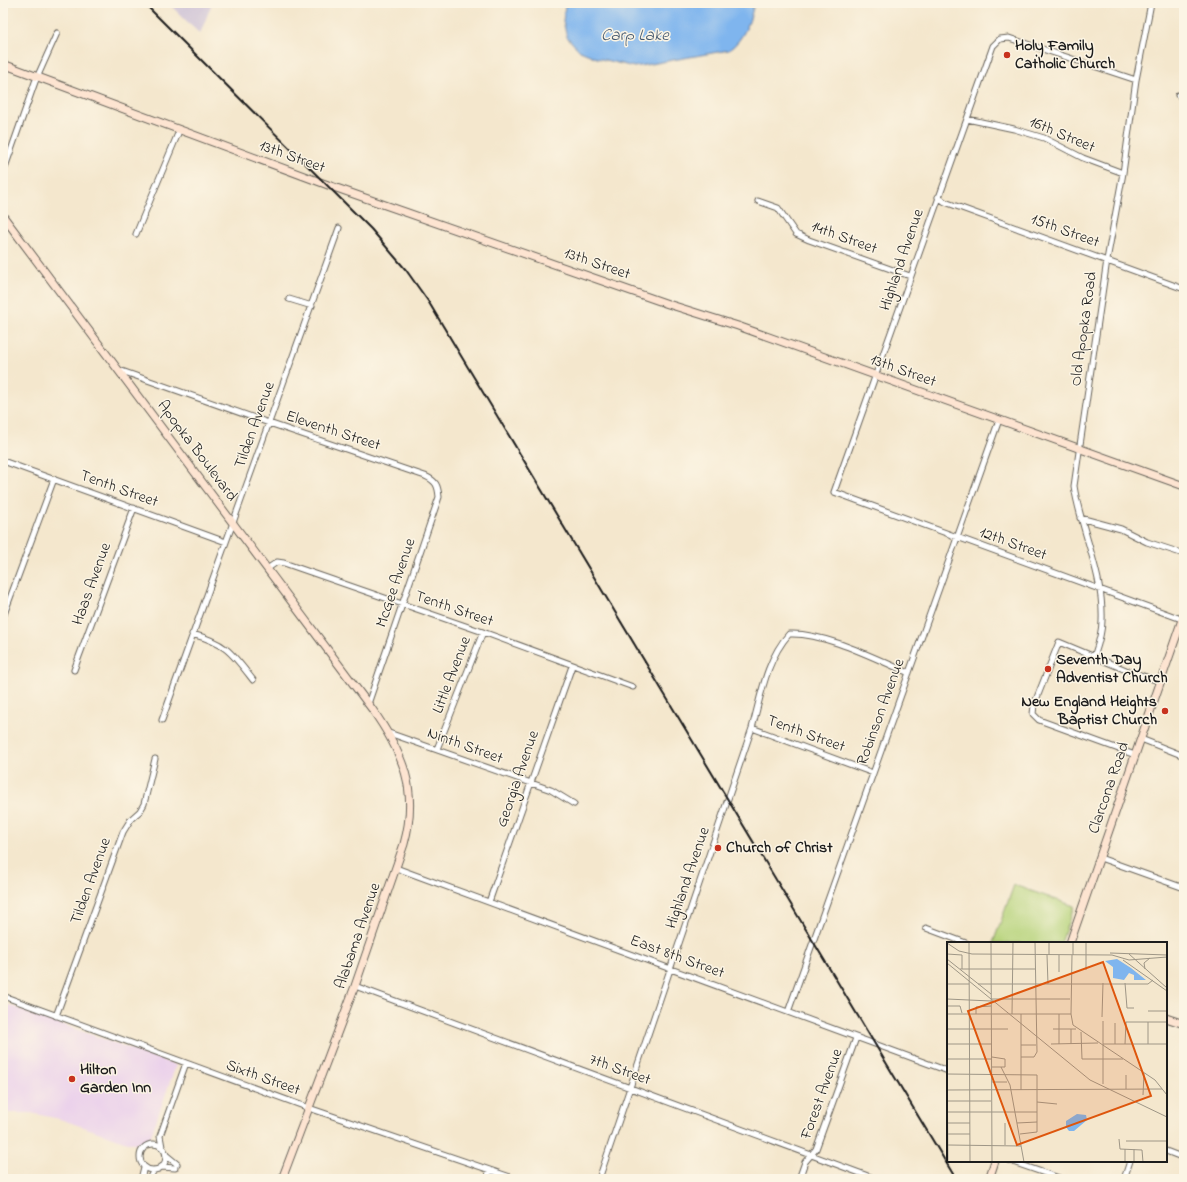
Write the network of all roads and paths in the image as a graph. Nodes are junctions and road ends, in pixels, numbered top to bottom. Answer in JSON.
{"nodes":[{"id":1,"x":1150,"y":3,"type":"edge"},
{"id":2,"x":57,"y":33,"type":"dead end"},
{"id":3,"x":3,"y":64,"type":"edge"},
{"id":4,"x":37,"y":78,"type":"junction"},
{"id":5,"x":1136,"y":80,"type":"junction"},
{"id":6,"x":1178,"y":95,"type":"dead end"},
{"id":7,"x":1184,"y":97,"type":"edge"},
{"id":8,"x":967,"y":119,"type":"junction"},
{"id":9,"x":179,"y":131,"type":"junction"},
{"id":10,"x":3,"y":173,"type":"edge"},
{"id":11,"x":1123,"y":173,"type":"junction"},
{"id":12,"x":938,"y":197,"type":"junction"},
{"id":13,"x":758,"y":201,"type":"dead end"},
{"id":14,"x":3,"y":216,"type":"edge"},
{"id":15,"x":339,"y":228,"type":"dead end"},
{"id":16,"x":136,"y":234,"type":"dead end"},
{"id":17,"x":1107,"y":260,"type":"junction"},
{"id":18,"x":910,"y":276,"type":"junction"},
{"id":19,"x":1184,"y":289,"type":"edge"},
{"id":20,"x":289,"y":299,"type":"dead end"},
{"id":21,"x":312,"y":306,"type":"junction"},
{"id":22,"x":119,"y":370,"type":"junction"},
{"id":23,"x":875,"y":376,"type":"junction"},
{"id":24,"x":999,"y":420,"type":"junction"},
{"id":25,"x":269,"y":423,"type":"junction"},
{"id":26,"x":1080,"y":448,"type":"junction"},
{"id":27,"x":3,"y":461,"type":"edge"},
{"id":28,"x":426,"y":476,"type":"joint"},
{"id":29,"x":54,"y":479,"type":"junction"},
{"id":30,"x":1184,"y":486,"type":"edge"},
{"id":31,"x":834,"y":492,"type":"joint"},
{"id":32,"x":134,"y":508,"type":"junction"},
{"id":33,"x":1080,"y":518,"type":"junction"},
{"id":34,"x":234,"y":524,"type":"junction"},
{"id":35,"x":956,"y":537,"type":"junction"},
{"id":36,"x":226,"y":542,"type":"junction"},
{"id":37,"x":1184,"y":554,"type":"edge"},
{"id":38,"x":267,"y":569,"type":"junction"},
{"id":39,"x":1101,"y":590,"type":"junction"},
{"id":40,"x":402,"y":604,"type":"junction"},
{"id":41,"x":3,"y":617,"type":"edge"},
{"id":42,"x":1183,"y":618,"type":"edge"},
{"id":43,"x":483,"y":632,"type":"junction"},
{"id":44,"x":192,"y":634,"type":"junction"},
{"id":45,"x":1094,"y":657,"type":"junction"},
{"id":46,"x":572,"y":666,"type":"junction"},
{"id":47,"x":74,"y":670,"type":"dead end"},
{"id":48,"x":909,"y":673,"type":"junction"},
{"id":49,"x":253,"y":680,"type":"dead end"},
{"id":50,"x":1161,"y":682,"type":"junction"},
{"id":51,"x":633,"y":687,"type":"dead end"},
{"id":52,"x":368,"y":704,"type":"junction"},
{"id":53,"x":162,"y":720,"type":"dead end"},
{"id":54,"x":752,"y":728,"type":"junction"},
{"id":55,"x":389,"y":733,"type":"junction"},
{"id":56,"x":1141,"y":739,"type":"junction"},
{"id":57,"x":437,"y":749,"type":"junction"},
{"id":58,"x":1135,"y":755,"type":"junction"},
{"id":59,"x":1184,"y":756,"type":"edge"},
{"id":60,"x":155,"y":759,"type":"dead end"},
{"id":61,"x":873,"y":773,"type":"junction"},
{"id":62,"x":531,"y":783,"type":"junction"},
{"id":63,"x":574,"y":804,"type":"dead end"},
{"id":64,"x":1100,"y":858,"type":"junction"},
{"id":65,"x":396,"y":868,"type":"junction"},
{"id":66,"x":1184,"y":888,"type":"edge"},
{"id":67,"x":489,"y":902,"type":"junction"},
{"id":68,"x":926,"y":928,"type":"dead end"},
{"id":69,"x":963,"y":942,"type":"edge"},
{"id":70,"x":1070,"y":942,"type":"edge"},
{"id":71,"x":670,"y":968,"type":"junction"},
{"id":72,"x":355,"y":986,"type":"junction"},
{"id":73,"x":3,"y":996,"type":"edge"},
{"id":74,"x":788,"y":1012,"type":"junction"},
{"id":75,"x":56,"y":1016,"type":"junction"},
{"id":76,"x":1167,"y":1018,"type":"edge"},
{"id":77,"x":1184,"y":1024,"type":"edge"},
{"id":78,"x":856,"y":1038,"type":"junction"},
{"id":79,"x":186,"y":1063,"type":"junction"},
{"id":80,"x":947,"y":1071,"type":"edge"},
{"id":81,"x":630,"y":1088,"type":"junction"},
{"id":82,"x":309,"y":1108,"type":"junction"},
{"id":83,"x":160,"y":1136,"type":"junction"},
{"id":84,"x":150,"y":1144,"type":"junction"},
{"id":85,"x":162,"y":1147,"type":"junction"},
{"id":86,"x":1167,"y":1151,"type":"edge"},
{"id":87,"x":166,"y":1155,"type":"junction"},
{"id":88,"x":811,"y":1155,"type":"junction"},
{"id":89,"x":1184,"y":1158,"type":"edge"},
{"id":90,"x":995,"y":1162,"type":"edge"},
{"id":91,"x":1013,"y":1162,"type":"edge"},
{"id":92,"x":1130,"y":1162,"type":"edge"},
{"id":93,"x":144,"y":1167,"type":"junction"},
{"id":94,"x":162,"y":1167,"type":"junction"},
{"id":95,"x":154,"y":1170,"type":"junction"},
{"id":96,"x":489,"y":1170,"type":"junction"},
{"id":97,"x":141,"y":1179,"type":"edge"},
{"id":98,"x":148,"y":1179,"type":"edge"},
{"id":99,"x":282,"y":1179,"type":"edge"},
{"id":100,"x":488,"y":1179,"type":"edge"},
{"id":101,"x":516,"y":1179,"type":"edge"},
{"id":102,"x":599,"y":1179,"type":"edge"},
{"id":103,"x":799,"y":1179,"type":"edge"},
{"id":104,"x":876,"y":1179,"type":"edge"},
{"id":105,"x":989,"y":1179,"type":"edge"},
{"id":106,"x":1062,"y":1179,"type":"edge"},
{"id":107,"x":1124,"y":1179,"type":"edge"}],
"edges":[{"from":1,"to":5,"type":"street","name":"Old Apopka Road"},
{"from":2,"to":4,"type":"street"},
{"from":3,"to":4,"type":"street","name":"13th Street"},
{"from":4,"to":9,"type":"street","name":"13th Street"},
{"from":4,"to":10,"type":"street"},
{"from":5,"to":8,"type":"street","name":"Highland Avenue"},
{"from":5,"to":11,"type":"street","name":"Old Apopka Road"},
{"from":6,"to":7,"type":"street"},
{"from":8,"to":11,"type":"street","name":"16th Street"},
{"from":8,"to":12,"type":"street","name":"Highland Avenue"},
{"from":9,"to":16,"type":"street"},
{"from":9,"to":23,"type":"street","name":"13th Street"},
{"from":11,"to":17,"type":"street","name":"Old Apopka Road"},
{"from":12,"to":17,"type":"street","name":"15th Street"},
{"from":12,"to":18,"type":"street","name":"Highland Avenue"},
{"from":13,"to":18,"type":"street","name":"14th Street"},
{"from":14,"to":22,"type":"street","name":"Apopka Boulevard"},
{"from":15,"to":21,"type":"street","name":"Tilden Avenue"},
{"from":17,"to":19,"type":"street","name":"15th Street"},
{"from":17,"to":26,"type":"street","name":"Old Apopka Road"},
{"from":18,"to":23,"type":"street","name":"Highland Avenue"},
{"from":20,"to":21,"type":"street"},
{"from":21,"to":25,"type":"street","name":"Tilden Avenue"},
{"from":22,"to":25,"type":"street","name":"Eleventh Street"},
{"from":22,"to":34,"type":"street","name":"Apopka Boulevard"},
{"from":23,"to":24,"type":"street","name":"13th Street"},
{"from":23,"to":31,"type":"street","name":"Highland Avenue"},
{"from":24,"to":26,"type":"street","name":"13th Street"},
{"from":24,"to":35,"type":"street","name":"Robinson Avenue"},
{"from":25,"to":28,"type":"street","name":"Eleventh Street"},
{"from":25,"to":34,"type":"street","name":"Tilden Avenue"},
{"from":26,"to":30,"type":"street","name":"13th Street"},
{"from":26,"to":33,"type":"street","name":"Old Apopka Road"},
{"from":27,"to":29,"type":"street","name":"Tenth Street"},
{"from":28,"to":40,"type":"street","name":"McGee Avenue"},
{"from":29,"to":32,"type":"street","name":"Tenth Street"},
{"from":29,"to":41,"type":"street"},
{"from":31,"to":35,"type":"street","name":"12th Street"},
{"from":32,"to":36,"type":"street","name":"Tenth Street"},
{"from":32,"to":47,"type":"street","name":"Haas Avenue"},
{"from":33,"to":37,"type":"street"},
{"from":33,"to":39,"type":"street","name":"Old Apopka Road"},
{"from":34,"to":36,"type":"street","name":"Tilden Avenue"},
{"from":34,"to":38,"type":"street","name":"Apopka Boulevard"},
{"from":35,"to":39,"type":"street","name":"12th Street"},
{"from":35,"to":48,"type":"street","name":"Robinson Avenue"},
{"from":36,"to":44,"type":"street","name":"Tilden Avenue"},
{"from":38,"to":40,"type":"street","name":"Tenth Street"},
{"from":38,"to":52,"type":"street","name":"Apopka Boulevard"},
{"from":39,"to":42,"type":"street","name":"12th Street"},
{"from":39,"to":45,"type":"street","name":"Old Apopka Road"},
{"from":40,"to":43,"type":"street","name":"Tenth Street"},
{"from":40,"to":52,"type":"street","name":"McGee Avenue"},
{"from":42,"to":50,"type":"street","name":"Clarcona Road"},
{"from":43,"to":46,"type":"street","name":"Tenth Street"},
{"from":43,"to":57,"type":"street","name":"Little Avenue"},
{"from":44,"to":49,"type":"street"},
{"from":44,"to":53,"type":"street","name":"Tilden Avenue"},
{"from":45,"to":50,"type":"street"},
{"from":45,"to":58,"type":"street"},
{"from":46,"to":51,"type":"street","name":"Tenth Street"},
{"from":46,"to":62,"type":"street","name":"Georgia Avenue"},
{"from":48,"to":54,"type":"street","name":"Highland Avenue"},
{"from":48,"to":61,"type":"street","name":"Robinson Avenue"},
{"from":50,"to":56,"type":"street","name":"Clarcona Road"},
{"from":52,"to":55,"type":"street","name":"Alabama Avenue"},
{"from":54,"to":61,"type":"street","name":"Tenth Street"},
{"from":54,"to":71,"type":"street","name":"Highland Avenue"},
{"from":55,"to":57,"type":"street","name":"Ninth Street"},
{"from":55,"to":65,"type":"street","name":"Alabama Avenue"},
{"from":56,"to":58,"type":"street","name":"Clarcona Road"},
{"from":56,"to":59,"type":"street"},
{"from":57,"to":62,"type":"street","name":"Ninth Street"},
{"from":58,"to":64,"type":"street","name":"Clarcona Road"},
{"from":60,"to":75,"type":"street","name":"Tilden Avenue"},
{"from":61,"to":74,"type":"street","name":"Robinson Avenue"},
{"from":62,"to":63,"type":"street","name":"Ninth Street"},
{"from":62,"to":67,"type":"street","name":"Georgia Avenue"},
{"from":64,"to":66,"type":"street"},
{"from":64,"to":70,"type":"street","name":"Clarcona Road"},
{"from":65,"to":67,"type":"street","name":"East 8th Street"},
{"from":65,"to":72,"type":"street","name":"Alabama Avenue"},
{"from":67,"to":71,"type":"street","name":"East 8th Street"},
{"from":68,"to":69,"type":"street"},
{"from":71,"to":74,"type":"street","name":"East 8th Street"},
{"from":71,"to":81,"type":"street","name":"Highland Avenue"},
{"from":72,"to":81,"type":"street","name":"7th Street"},
{"from":72,"to":82,"type":"street","name":"Alabama Avenue"},
{"from":73,"to":75,"type":"street","name":"Sixth Street"},
{"from":74,"to":78,"type":"street","name":"East 8th Street"},
{"from":75,"to":79,"type":"street","name":"Sixth Street"},
{"from":76,"to":77,"type":"street"},
{"from":78,"to":80,"type":"street","name":"East 8th Street"},
{"from":78,"to":88,"type":"street","name":"Forest Avenue"},
{"from":79,"to":82,"type":"street","name":"Sixth Street"},
{"from":79,"to":83,"type":"street"},
{"from":81,"to":88,"type":"street","name":"7th Street"},
{"from":81,"to":102,"type":"street","name":"Highland Avenue"},
{"from":82,"to":96,"type":"street","name":"Sixth Street"},
{"from":82,"to":99,"type":"street","name":"Alabama Avenue"},
{"from":83,"to":84,"type":"street"},
{"from":83,"to":85,"type":"street"},
{"from":84,"to":85,"type":"street"},
{"from":84,"to":93,"type":"street"},
{"from":85,"to":87,"type":"street"},
{"from":86,"to":89,"type":"street"},
{"from":87,"to":94,"type":"street"},
{"from":87,"to":94,"type":"street"},
{"from":88,"to":103,"type":"street","name":"Forest Avenue"},
{"from":88,"to":104,"type":"street","name":"7th Street"},
{"from":90,"to":105,"type":"street"},
{"from":91,"to":106,"type":"street"},
{"from":92,"to":107,"type":"street"},
{"from":93,"to":95,"type":"street"},
{"from":93,"to":97,"type":"street"},
{"from":94,"to":95,"type":"street"},
{"from":95,"to":98,"type":"street"},
{"from":96,"to":100,"type":"street"},
{"from":96,"to":101,"type":"street","name":"Sixth Street"}]}
